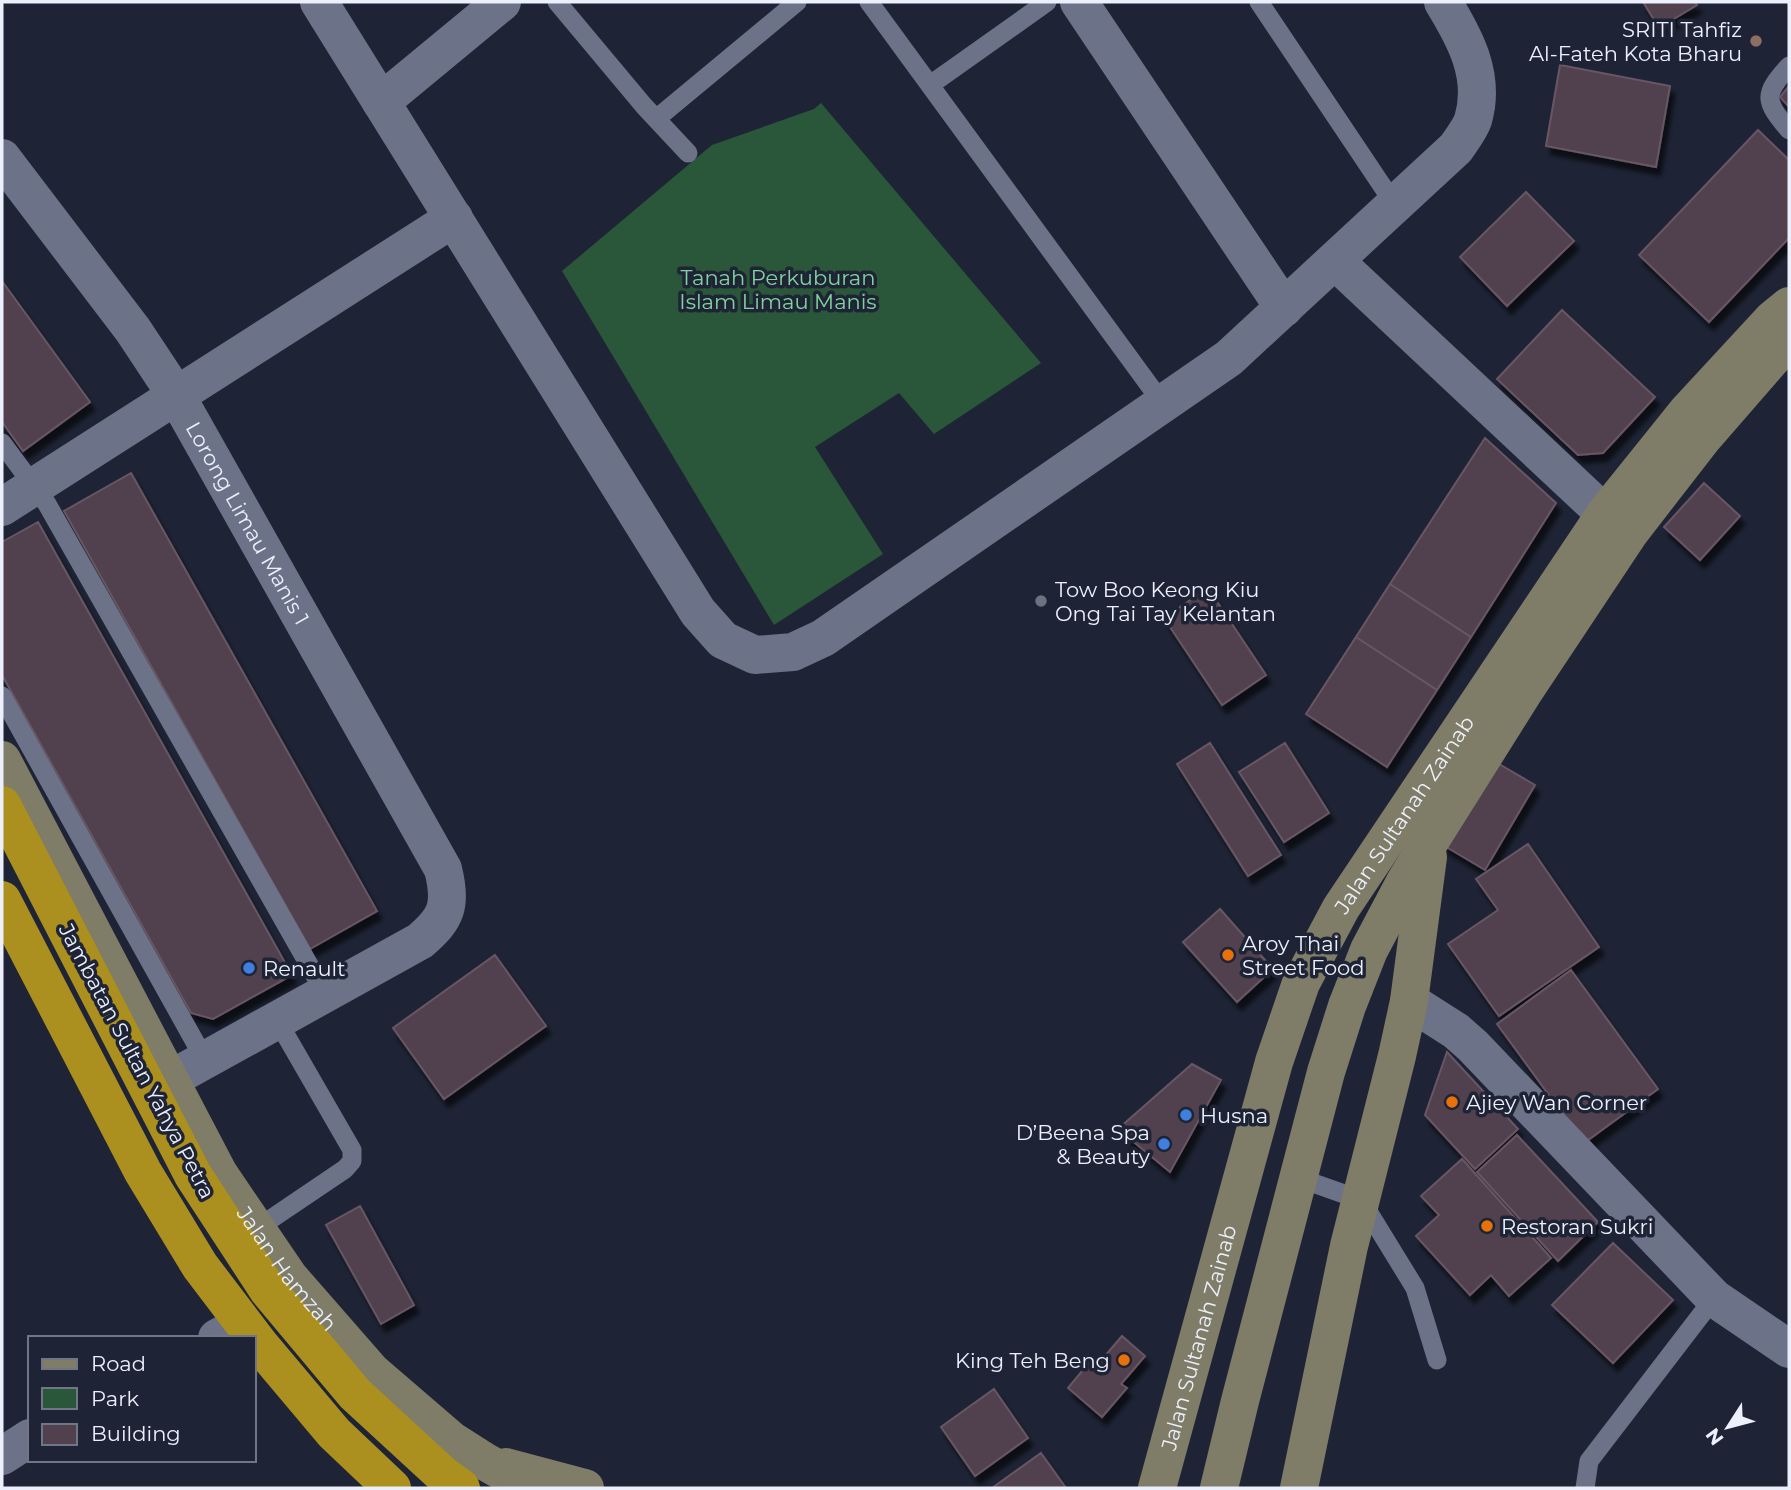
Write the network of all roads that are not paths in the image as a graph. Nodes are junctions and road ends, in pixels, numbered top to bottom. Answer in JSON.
{"nodes":[{"id":1,"x":319,"y":2,"type":"edge"},
{"id":2,"x":502,"y":2,"type":"edge"},
{"id":3,"x":557,"y":2,"type":"edge"},
{"id":4,"x":797,"y":2,"type":"edge"},
{"id":5,"x":869,"y":2,"type":"edge"},
{"id":6,"x":1047,"y":2,"type":"edge"},
{"id":7,"x":1079,"y":2,"type":"edge"},
{"id":8,"x":1259,"y":2,"type":"edge"},
{"id":9,"x":1443,"y":2,"type":"edge"},
{"id":10,"x":1789,"y":66,"type":"edge"},
{"id":11,"x":930,"y":85,"type":"junction"},
{"id":12,"x":381,"y":102,"type":"junction"},
{"id":13,"x":656,"y":119,"type":"junction"},
{"id":14,"x":1789,"y":130,"type":"edge"},
{"id":15,"x":688,"y":153,"type":"dead end"},
{"id":16,"x":2,"y":158,"type":"edge"},
{"id":17,"x":1395,"y":205,"type":"junction"},
{"id":18,"x":454,"y":218,"type":"junction"},
{"id":19,"x":1335,"y":261,"type":"junction"},
{"id":20,"x":1789,"y":306,"type":"edge"},
{"id":21,"x":1283,"y":308,"type":"junction"},
{"id":22,"x":1789,"y":339,"type":"edge"},
{"id":23,"x":176,"y":395,"type":"junction"},
{"id":24,"x":1163,"y":404,"type":"junction"},
{"id":25,"x":2,"y":443,"type":"edge"},
{"id":26,"x":34,"y":486,"type":"junction"},
{"id":27,"x":2,"y":507,"type":"edge"},
{"id":28,"x":1605,"y":514,"type":"junction"},
{"id":29,"x":2,"y":696,"type":"edge"},
{"id":30,"x":2,"y":760,"type":"edge"},
{"id":31,"x":2,"y":804,"type":"edge"},
{"id":32,"x":1430,"y":841,"type":"junction"},
{"id":33,"x":2,"y":900,"type":"edge"},
{"id":34,"x":2,"y":938,"type":"edge"},
{"id":35,"x":326,"y":993,"type":"junction"},
{"id":36,"x":1409,"y":1001,"type":"junction"},
{"id":37,"x":277,"y":1020,"type":"junction"},
{"id":38,"x":205,"y":1060,"type":"junction"},
{"id":39,"x":169,"y":1080,"type":"junction"},
{"id":40,"x":1299,"y":1178,"type":"junction"},
{"id":41,"x":1361,"y":1200,"type":"junction"},
{"id":42,"x":256,"y":1230,"type":"junction"},
{"id":43,"x":1714,"y":1298,"type":"junction"},
{"id":44,"x":226,"y":1336,"type":"edge"},
{"id":45,"x":253,"y":1336,"type":"edge"},
{"id":46,"x":256,"y":1340,"type":"edge"},
{"id":47,"x":1789,"y":1349,"type":"edge"},
{"id":48,"x":1437,"y":1360,"type":"dead end"},
{"id":49,"x":256,"y":1364,"type":"edge"},
{"id":50,"x":1240,"y":1401,"type":"junction"},
{"id":51,"x":28,"y":1439,"type":"edge"},
{"id":52,"x":1170,"y":1442,"type":"junction"},
{"id":53,"x":2,"y":1456,"type":"edge"},
{"id":54,"x":472,"y":1475,"type":"edge"},
{"id":55,"x":371,"y":1488,"type":"edge"},
{"id":56,"x":392,"y":1488,"type":"edge"},
{"id":57,"x":531,"y":1488,"type":"edge"},
{"id":58,"x":585,"y":1488,"type":"edge"},
{"id":59,"x":1140,"y":1488,"type":"edge"},
{"id":60,"x":1157,"y":1488,"type":"edge"},
{"id":61,"x":1219,"y":1488,"type":"edge"},
{"id":62,"x":1238,"y":1488,"type":"edge"},
{"id":63,"x":1299,"y":1488,"type":"edge"},
{"id":64,"x":1585,"y":1488,"type":"edge"}],
"edges":[{"from":1,"to":12,"type":"street"},
{"from":2,"to":12,"type":"street"},
{"from":3,"to":13,"type":"lane"},
{"from":4,"to":13,"type":"lane"},
{"from":5,"to":11,"type":"lane"},
{"from":6,"to":11,"type":"lane"},
{"from":7,"to":21,"type":"street"},
{"from":8,"to":17,"type":"lane"},
{"from":9,"to":17,"type":"street"},
{"from":10,"to":14,"type":"lane"},
{"from":11,"to":24,"type":"lane"},
{"from":12,"to":18,"type":"street"},
{"from":13,"to":15,"type":"lane"},
{"from":16,"to":23,"type":"street","name":"Lorong Limau Manis 1"},
{"from":17,"to":19,"type":"street"},
{"from":18,"to":23,"type":"street"},
{"from":18,"to":24,"type":"street"},
{"from":19,"to":21,"type":"street"},
{"from":19,"to":28,"type":"street"},
{"from":20,"to":28,"type":"main road","name":"Jalan Sultanah Zainab"},
{"from":21,"to":24,"type":"street"},
{"from":22,"to":32,"type":"main road","name":"Jalan Sultanah Zainab"},
{"from":23,"to":26,"type":"street"},
{"from":23,"to":35,"type":"street","name":"Lorong Limau Manis 1"},
{"from":25,"to":26,"type":"lane"},
{"from":26,"to":27,"type":"street"},
{"from":26,"to":35,"type":"lane"},
{"from":28,"to":52,"type":"main road","name":"Jalan Sultanah Zainab"},
{"from":29,"to":38,"type":"lane"},
{"from":30,"to":39,"type":"main road","name":"Jalan Hamzah"},
{"from":31,"to":54,"type":"highway","name":"Jambatan Sultan Yahya Petra"},
{"from":32,"to":36,"type":"main road"},
{"from":32,"to":40,"type":"main road","name":"Jalan Sultanah Zainab"},
{"from":33,"to":45,"type":"highway","name":"Jambatan Sultan Yahya Petra"},
{"from":34,"to":44,"type":"main road"},
{"from":35,"to":37,"type":"street"},
{"from":36,"to":41,"type":"main road"},
{"from":36,"to":43,"type":"street"},
{"from":37,"to":38,"type":"street"},
{"from":37,"to":42,"type":"lane"},
{"from":38,"to":39,"type":"street"},
{"from":39,"to":42,"type":"main road","name":"Jalan Hamzah"},
{"from":40,"to":41,"type":"lane"},
{"from":40,"to":50,"type":"main road","name":"Jalan Sultanah Zainab"},
{"from":41,"to":48,"type":"lane"},
{"from":41,"to":63,"type":"main road"},
{"from":42,"to":54,"type":"main road","name":"Jalan Hamzah"},
{"from":43,"to":47,"type":"street"},
{"from":43,"to":64,"type":"lane"},
{"from":46,"to":56,"type":"highway","name":"Jambatan Sultan Yahya Petra"},
{"from":49,"to":55,"type":"main road"},
{"from":50,"to":61,"type":"main road","name":"Jalan Sultanah Zainab"},
{"from":50,"to":62,"type":"main road"},
{"from":51,"to":53,"type":"street"},
{"from":52,"to":59,"type":"main road"},
{"from":52,"to":60,"type":"main road","name":"Jalan Sultanah Zainab"},
{"from":54,"to":57,"type":"main road","name":"Jalan Hamzah"},
{"from":54,"to":58,"type":"main road"}]}
